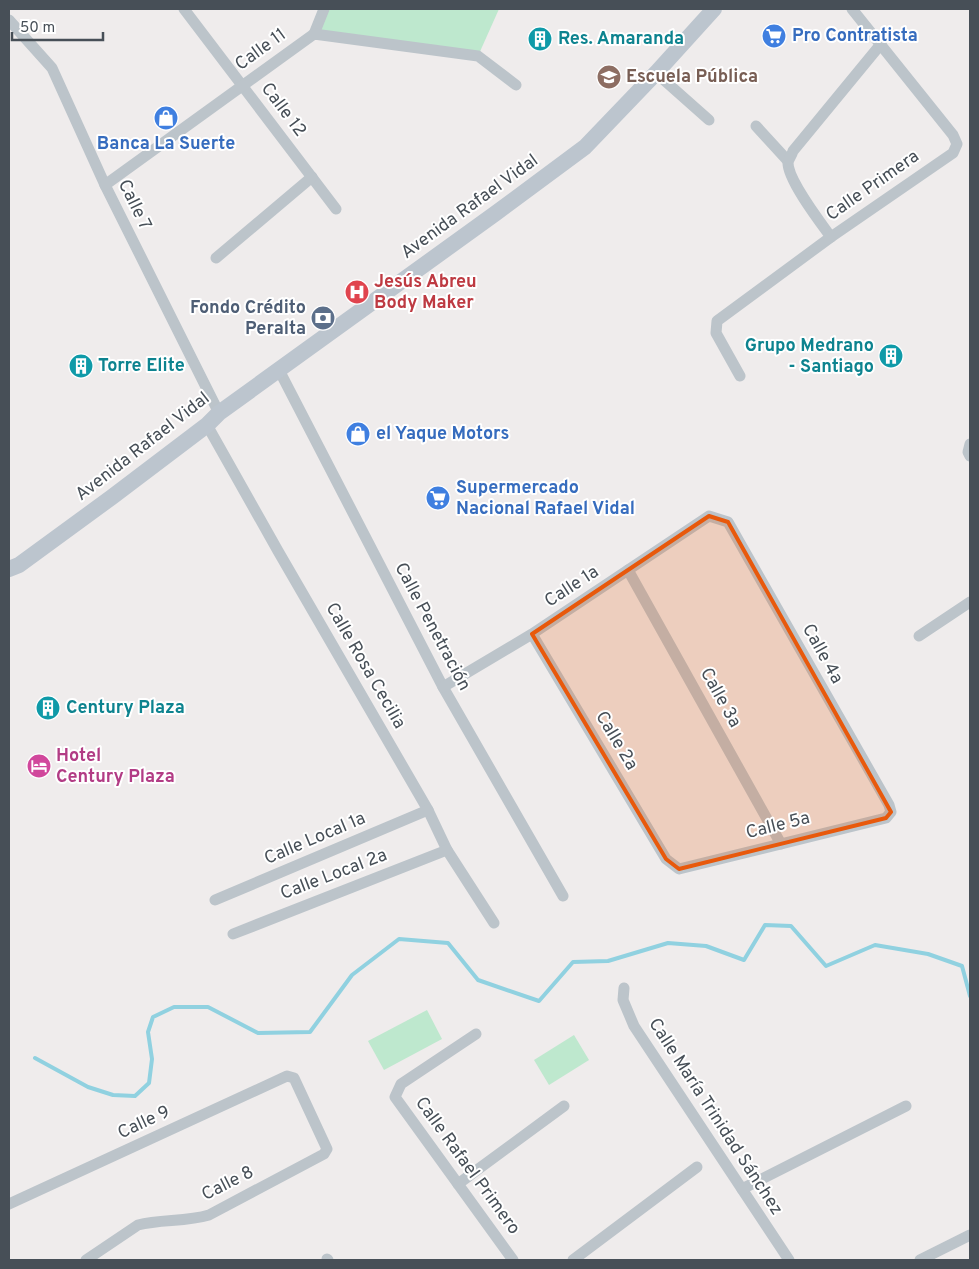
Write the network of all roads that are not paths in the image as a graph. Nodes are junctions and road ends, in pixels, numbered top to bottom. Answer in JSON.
{"nodes":[{"id":1,"x":184,"y":9,"type":"edge"},
{"id":2,"x":324,"y":9,"type":"edge"},
{"id":3,"x":714,"y":9,"type":"edge"},
{"id":4,"x":852,"y":9,"type":"edge"},
{"id":5,"x":9,"y":20,"type":"edge"},
{"id":6,"x":314,"y":34,"type":"junction"},
{"id":7,"x":881,"y":44,"type":"junction"},
{"id":8,"x":656,"y":73,"type":"junction"},
{"id":9,"x":242,"y":85,"type":"junction"},
{"id":10,"x":516,"y":85,"type":"dead end"},
{"id":11,"x":709,"y":120,"type":"dead end"},
{"id":12,"x":756,"y":126,"type":"dead end"},
{"id":13,"x":788,"y":161,"type":"junction"},
{"id":14,"x":312,"y":177,"type":"junction"},
{"id":15,"x":105,"y":185,"type":"junction"},
{"id":16,"x":336,"y":209,"type":"dead end"},
{"id":17,"x":831,"y":237,"type":"junction"},
{"id":18,"x":216,"y":258,"type":"dead end"},
{"id":19,"x":279,"y":370,"type":"junction"},
{"id":20,"x":740,"y":376,"type":"dead end"},
{"id":21,"x":219,"y":413,"type":"junction"},
{"id":22,"x":207,"y":425,"type":"junction"},
{"id":23,"x":970,"y":444,"type":"edge"},
{"id":24,"x":970,"y":456,"type":"edge"},
{"id":25,"x":718,"y":518,"type":"joint"},
{"id":26,"x":9,"y":569,"type":"edge"},
{"id":27,"x":628,"y":570,"type":"junction"},
{"id":28,"x":970,"y":602,"type":"edge"},
{"id":29,"x":532,"y":634,"type":"junction"},
{"id":30,"x":919,"y":636,"type":"dead end"},
{"id":31,"x":443,"y":687,"type":"junction"},
{"id":32,"x":428,"y":810,"type":"junction"},
{"id":33,"x":891,"y":812,"type":"joint"},
{"id":34,"x":781,"y":844,"type":"junction"},
{"id":35,"x":447,"y":850,"type":"junction"},
{"id":36,"x":672,"y":864,"type":"joint"},
{"id":37,"x":563,"y":896,"type":"dead end"},
{"id":38,"x":215,"y":900,"type":"dead end"},
{"id":39,"x":494,"y":923,"type":"dead end"},
{"id":40,"x":233,"y":934,"type":"dead end"},
{"id":41,"x":624,"y":988,"type":"dead end"},
{"id":42,"x":476,"y":1034,"type":"dead end"},
{"id":43,"x":294,"y":1078,"type":"joint"},
{"id":44,"x":564,"y":1106,"type":"dead end"},
{"id":45,"x":906,"y":1106,"type":"dead end"},
{"id":46,"x":697,"y":1167,"type":"dead end"},
{"id":47,"x":458,"y":1184,"type":"junction"},
{"id":48,"x":742,"y":1188,"type":"junction"},
{"id":49,"x":9,"y":1204,"type":"edge"},
{"id":50,"x":970,"y":1235,"type":"edge"},
{"id":51,"x":86,"y":1260,"type":"edge"},
{"id":52,"x":513,"y":1260,"type":"edge"},
{"id":53,"x":573,"y":1260,"type":"edge"},
{"id":54,"x":789,"y":1260,"type":"edge"},
{"id":55,"x":920,"y":1260,"type":"edge"}],
"edges":[{"from":1,"to":9,"type":"street","name":"Calle 12"},
{"from":2,"to":6,"type":"street"},
{"from":3,"to":8,"type":"main road","name":"Avenida Rafael Vidal"},
{"from":4,"to":7,"type":"street","name":"Calle Primera"},
{"from":5,"to":15,"type":"street","name":"Calle 7"},
{"from":6,"to":9,"type":"street","name":"Calle 11"},
{"from":6,"to":10,"type":"street","name":"Calle 11"},
{"from":7,"to":13,"type":"street"},
{"from":7,"to":17,"type":"street","name":"Calle Primera"},
{"from":8,"to":11,"type":"street"},
{"from":8,"to":19,"type":"main road","name":"Avenida Rafael Vidal"},
{"from":9,"to":14,"type":"street","name":"Calle 12"},
{"from":9,"to":15,"type":"street","name":"Calle 11"},
{"from":12,"to":13,"type":"street"},
{"from":13,"to":17,"type":"street"},
{"from":14,"to":16,"type":"street","name":"Calle 12"},
{"from":14,"to":18,"type":"street"},
{"from":15,"to":21,"type":"street","name":"Calle 7"},
{"from":17,"to":20,"type":"street","name":"Calle Primera"},
{"from":19,"to":21,"type":"main road","name":"Avenida Rafael Vidal"},
{"from":19,"to":31,"type":"street","name":"Calle Penetración"},
{"from":21,"to":22,"type":"main road","name":"Avenida Rafael Vidal"},
{"from":22,"to":26,"type":"main road","name":"Avenida Rafael Vidal"},
{"from":22,"to":32,"type":"street","name":"Calle Rosa Cecilia"},
{"from":23,"to":24,"type":"street"},
{"from":25,"to":27,"type":"street","name":"Calle 1a"},
{"from":25,"to":33,"type":"street","name":"Calle 4a"},
{"from":27,"to":29,"type":"street","name":"Calle 1a"},
{"from":27,"to":34,"type":"street","name":"Calle 3a"},
{"from":28,"to":30,"type":"street"},
{"from":29,"to":31,"type":"street","name":"Calle 1a"},
{"from":29,"to":36,"type":"street","name":"Calle 2a"},
{"from":31,"to":37,"type":"street","name":"Calle Penetración"},
{"from":32,"to":35,"type":"street","name":"Calle Rosa Cecilia"},
{"from":32,"to":38,"type":"street","name":"Calle Local 1a"},
{"from":33,"to":34,"type":"street","name":"Calle 5a"},
{"from":34,"to":36,"type":"street","name":"Calle 5a"},
{"from":35,"to":39,"type":"street","name":"Calle Rosa Cecilia"},
{"from":35,"to":40,"type":"street","name":"Calle Local 2a"},
{"from":41,"to":48,"type":"street","name":"Calle María Trinidad Sánchez"},
{"from":42,"to":47,"type":"street","name":"Calle Rafael Primero"},
{"from":43,"to":49,"type":"street","name":"Calle 9"},
{"from":43,"to":51,"type":"street","name":"Calle 8"},
{"from":44,"to":47,"type":"street"},
{"from":45,"to":48,"type":"street"},
{"from":46,"to":53,"type":"street"},
{"from":47,"to":52,"type":"street","name":"Calle Rafael Primero"},
{"from":48,"to":54,"type":"street","name":"Calle María Trinidad Sánchez"},
{"from":50,"to":55,"type":"street"}]}
